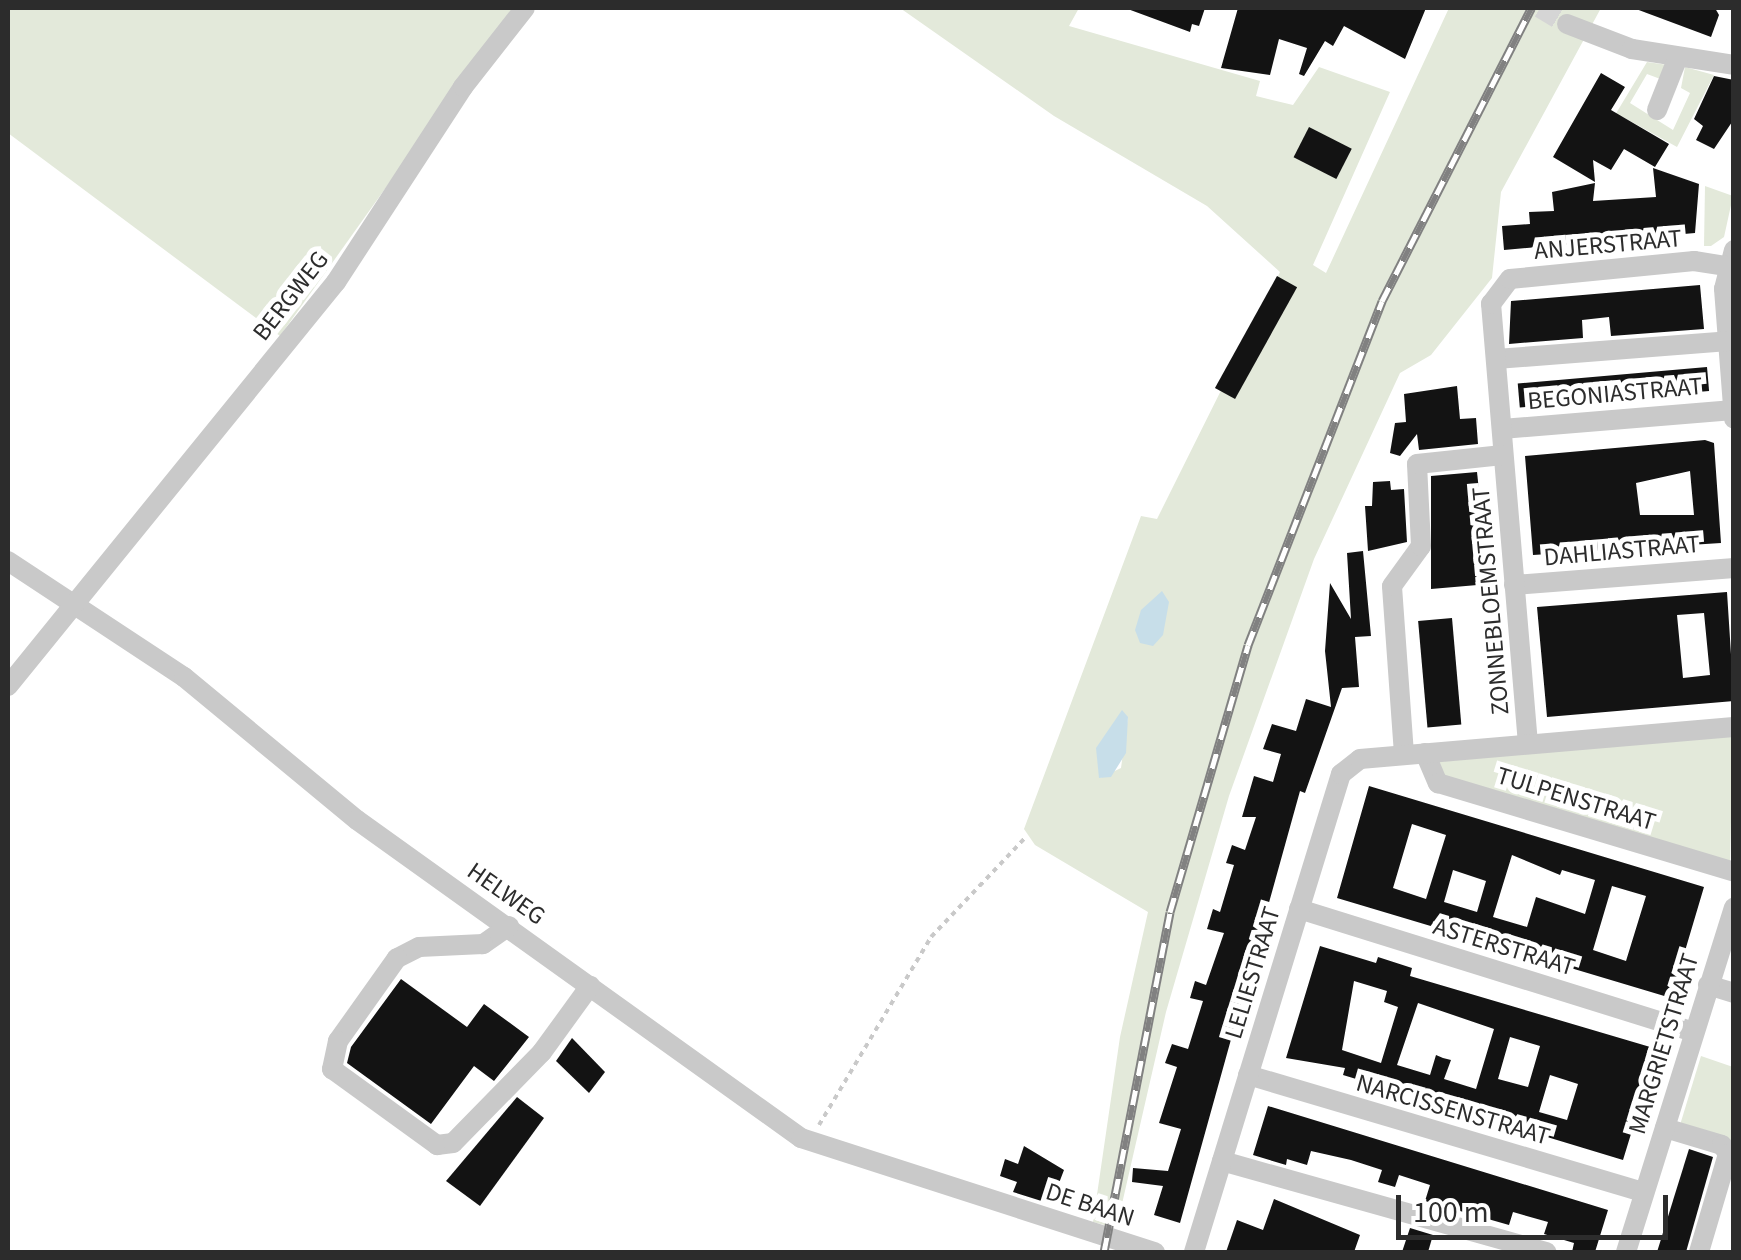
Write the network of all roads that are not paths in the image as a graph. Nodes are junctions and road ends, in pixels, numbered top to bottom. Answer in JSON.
{"nodes":[{"id":1,"x":525,"y":8,"type":"edge"},
{"id":2,"x":1568,"y":24,"type":"tunnel mouth"},
{"id":3,"x":1678,"y":57,"type":"junction"},
{"id":4,"x":1734,"y":65,"type":"edge"},
{"id":5,"x":1657,"y":110,"type":"dead end"},
{"id":6,"x":1730,"y":258,"type":"edge"},
{"id":7,"x":1498,"y":289,"type":"joint"},
{"id":8,"x":1728,"y":341,"type":"junction"},
{"id":9,"x":1496,"y":359,"type":"junction"},
{"id":10,"x":1733,"y":410,"type":"edge"},
{"id":11,"x":1734,"y":419,"type":"edge"},
{"id":12,"x":1502,"y":429,"type":"junction"},
{"id":13,"x":1503,"y":454,"type":"junction"},
{"id":14,"x":8,"y":561,"type":"edge"},
{"id":15,"x":1734,"y":568,"type":"edge"},
{"id":16,"x":1514,"y":585,"type":"junction"},
{"id":17,"x":74,"y":600,"type":"junction"},
{"id":18,"x":8,"y":686,"type":"edge"},
{"id":19,"x":1734,"y":726,"type":"edge"},
{"id":20,"x":1528,"y":744,"type":"junction"},
{"id":21,"x":1414,"y":754,"type":"junction"},
{"id":22,"x":1734,"y":872,"type":"edge"},
{"id":23,"x":1734,"y":908,"type":"edge"},
{"id":24,"x":1299,"y":910,"type":"junction"},
{"id":25,"x":509,"y":926,"type":"junction"},
{"id":26,"x":1708,"y":985,"type":"junction"},
{"id":27,"x":590,"y":986,"type":"junction"},
{"id":28,"x":1734,"y":993,"type":"edge"},
{"id":29,"x":1694,"y":1032,"type":"junction"},
{"id":30,"x":1248,"y":1076,"type":"junction"},
{"id":31,"x":1665,"y":1128,"type":"junction"},
{"id":32,"x":1222,"y":1161,"type":"junction"},
{"id":33,"x":1644,"y":1192,"type":"junction"},
{"id":34,"x":1009,"y":1205,"type":"joint"},
{"id":35,"x":1155,"y":1252,"type":"edge"},
{"id":36,"x":1194,"y":1252,"type":"edge"},
{"id":37,"x":1546,"y":1252,"type":"edge"},
{"id":38,"x":1626,"y":1252,"type":"edge"},
{"id":39,"x":1700,"y":1252,"type":"edge"}],
"edges":[{"from":1,"to":17,"type":"street","name":"BERGWEG"},
{"from":2,"to":3,"type":"street"},
{"from":3,"to":4,"type":"street"},
{"from":3,"to":5,"type":"street"},
{"from":6,"to":7,"type":"street","name":"ANJERSTRAAT"},
{"from":6,"to":8,"type":"street"},
{"from":7,"to":9,"type":"street","name":"ZONNEBLOEMSTRAAT"},
{"from":8,"to":9,"type":"street"},
{"from":8,"to":10,"type":"street"},
{"from":9,"to":12,"type":"street","name":"ZONNEBLOEMSTRAAT"},
{"from":10,"to":11,"type":"street"},
{"from":10,"to":12,"type":"street","name":"BEGONIASTRAAT"},
{"from":12,"to":13,"type":"street","name":"ZONNEBLOEMSTRAAT"},
{"from":13,"to":16,"type":"street","name":"ZONNEBLOEMSTRAAT"},
{"from":13,"to":21,"type":"street","name":"ZONNEBLOEMSTRAAT"},
{"from":14,"to":17,"type":"street","name":"HELWEG"},
{"from":15,"to":16,"type":"street","name":"DAHLIASTRAAT"},
{"from":16,"to":20,"type":"street","name":"ZONNEBLOEMSTRAAT"},
{"from":17,"to":18,"type":"street","name":"BERGWEG"},
{"from":17,"to":25,"type":"street","name":"HELWEG"},
{"from":19,"to":20,"type":"street","name":"TULPENSTRAAT"},
{"from":20,"to":21,"type":"street","name":"TULPENSTRAAT"},
{"from":21,"to":22,"type":"street","name":"TULPENSTRAAT"},
{"from":21,"to":24,"type":"street","name":"LELIESTRAAT"},
{"from":23,"to":26,"type":"street","name":"MARGRIETSTRAAT"},
{"from":24,"to":29,"type":"street","name":"ASTERSTRAAT"},
{"from":24,"to":30,"type":"street","name":"LELIESTRAAT"},
{"from":25,"to":27,"type":"street","name":"HELWEG"},
{"from":25,"to":27,"type":"street"},
{"from":26,"to":28,"type":"street"},
{"from":26,"to":29,"type":"street","name":"MARGRIETSTRAAT"},
{"from":27,"to":34,"type":"street","name":"HELWEG"},
{"from":29,"to":31,"type":"street","name":"MARGRIETSTRAAT"},
{"from":30,"to":32,"type":"street","name":"LELIESTRAAT"},
{"from":30,"to":33,"type":"street","name":"NARCISSENSTRAAT"},
{"from":31,"to":33,"type":"street","name":"MARGRIETSTRAAT"},
{"from":31,"to":39,"type":"street"},
{"from":32,"to":36,"type":"street","name":"LELIESTRAAT"},
{"from":32,"to":37,"type":"street"},
{"from":33,"to":38,"type":"street","name":"MARGRIETSTRAAT"},
{"from":34,"to":35,"type":"street","name":"DE BAAN"}]}
